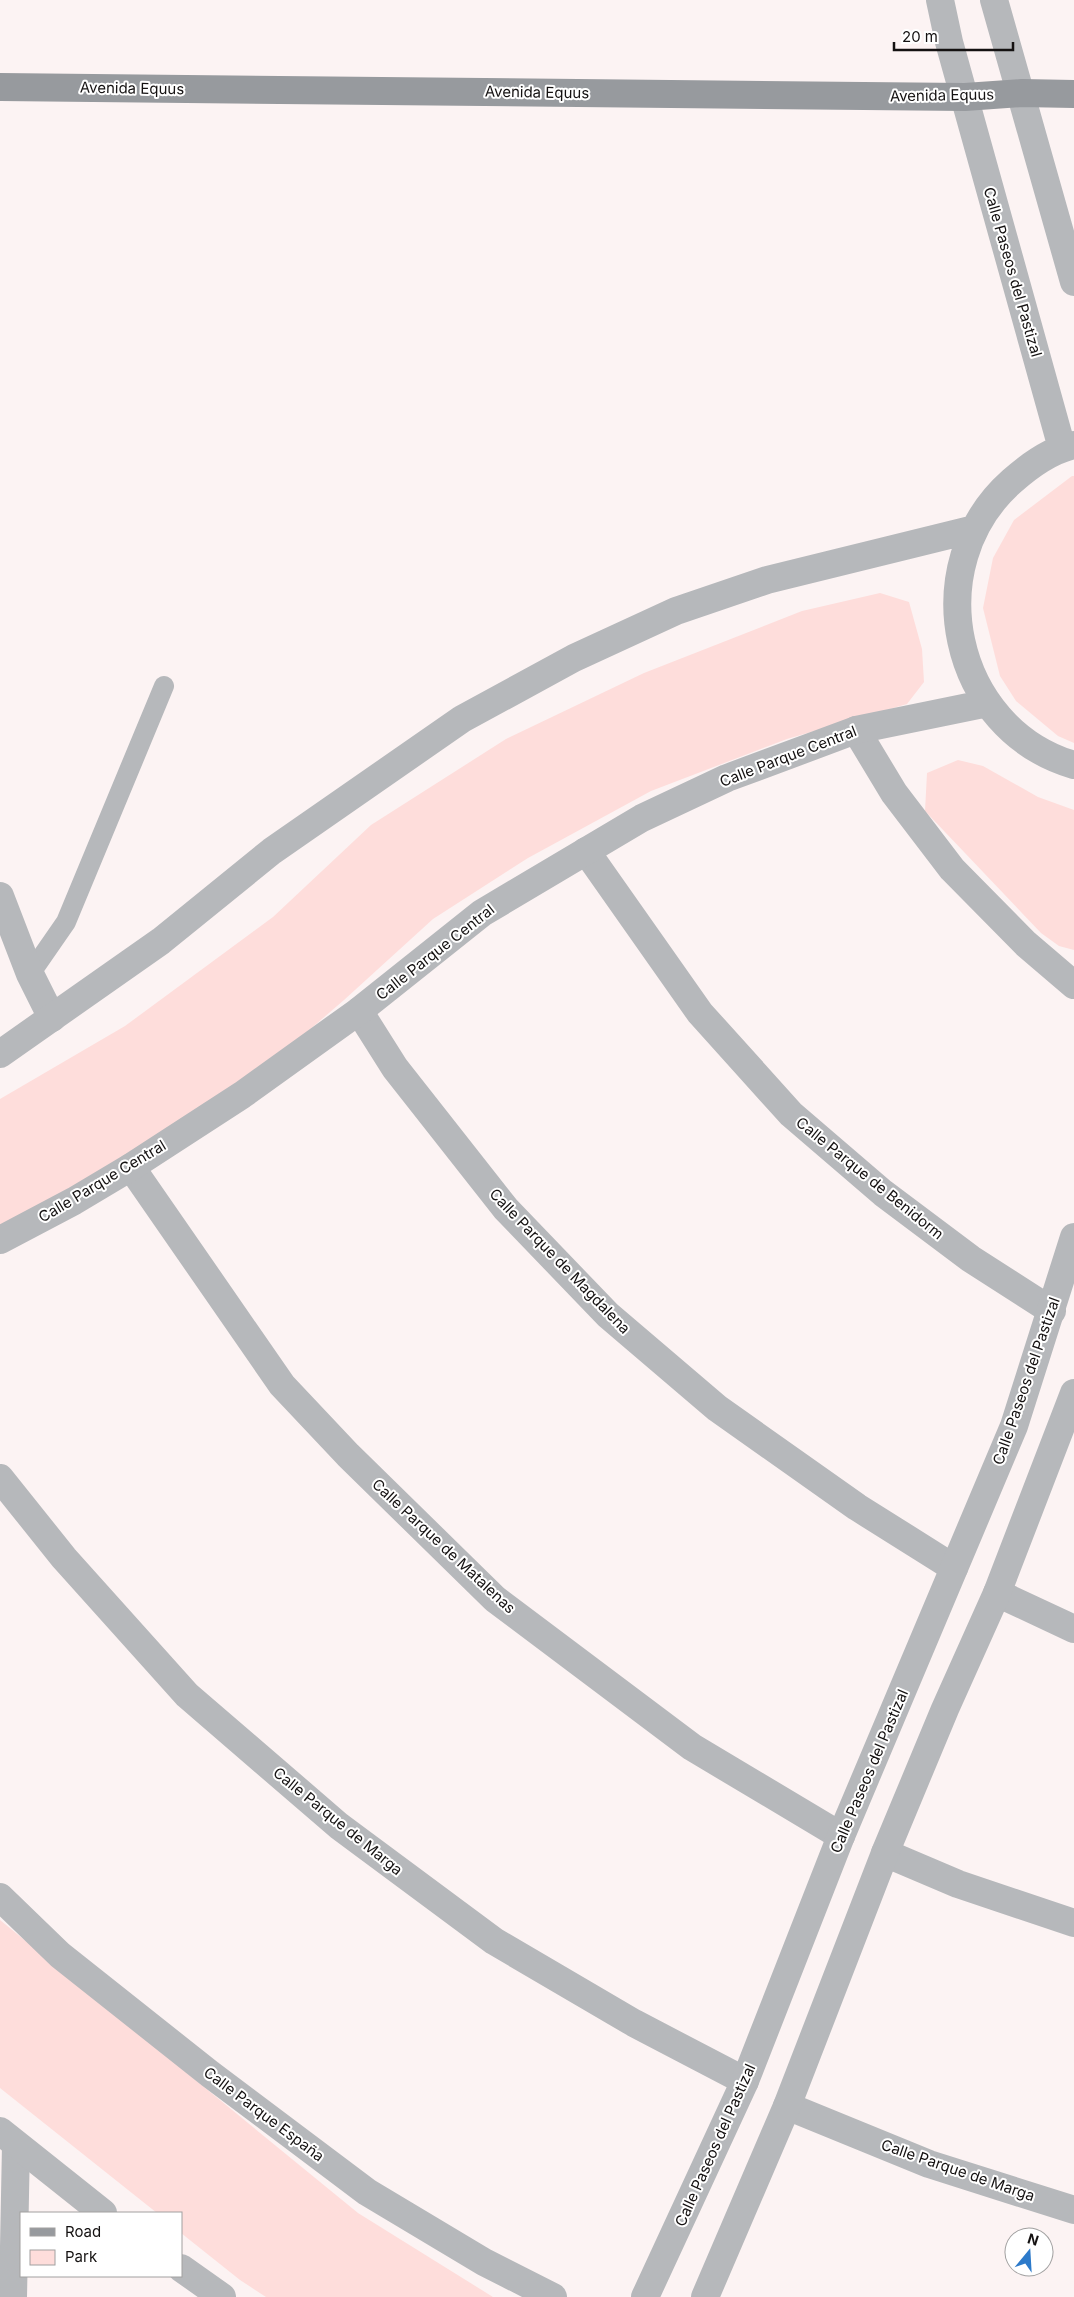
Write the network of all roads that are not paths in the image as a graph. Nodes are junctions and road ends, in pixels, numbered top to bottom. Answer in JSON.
{"nodes":[{"id":1,"x":940,"y":0,"type":"edge"},
{"id":2,"x":994,"y":0,"type":"edge"},
{"id":3,"x":0,"y":87,"type":"edge"},
{"id":4,"x":1022,"y":93,"type":"junction"},
{"id":5,"x":1074,"y":94,"type":"edge"},
{"id":6,"x":965,"y":96,"type":"junction"},
{"id":7,"x":1074,"y":282,"type":"edge"},
{"id":8,"x":1068,"y":446,"type":"edge"},
{"id":9,"x":974,"y":529,"type":"junction"},
{"id":10,"x":164,"y":686,"type":"dead end"},
{"id":11,"x":988,"y":703,"type":"junction"},
{"id":12,"x":856,"y":730,"type":"junction"},
{"id":13,"x":1074,"y":765,"type":"edge"},
{"id":14,"x":586,"y":852,"type":"junction"},
{"id":15,"x":0,"y":896,"type":"edge"},
{"id":16,"x":30,"y":974,"type":"junction"},
{"id":17,"x":1074,"y":985,"type":"edge"},
{"id":18,"x":359,"y":1010,"type":"junction"},
{"id":19,"x":52,"y":1018,"type":"junction"},
{"id":20,"x":0,"y":1054,"type":"edge"},
{"id":21,"x":131,"y":1166,"type":"junction"},
{"id":22,"x":1074,"y":1237,"type":"edge"},
{"id":23,"x":0,"y":1240,"type":"edge"},
{"id":24,"x":1052,"y":1311,"type":"junction"},
{"id":25,"x":1074,"y":1393,"type":"edge"},
{"id":26,"x":0,"y":1478,"type":"edge"},
{"id":27,"x":954,"y":1568,"type":"junction"},
{"id":28,"x":997,"y":1593,"type":"junction"},
{"id":29,"x":1074,"y":1629,"type":"edge"},
{"id":30,"x":840,"y":1836,"type":"junction"},
{"id":31,"x":885,"y":1853,"type":"junction"},
{"id":32,"x":0,"y":1897,"type":"edge"},
{"id":33,"x":1074,"y":1923,"type":"edge"},
{"id":34,"x":745,"y":2081,"type":"junction"},
{"id":35,"x":787,"y":2106,"type":"junction"},
{"id":36,"x":8,"y":2138,"type":"edge"},
{"id":37,"x":1074,"y":2210,"type":"edge"},
{"id":38,"x":102,"y":2212,"type":"edge"},
{"id":39,"x":182,"y":2269,"type":"edge"},
{"id":40,"x":14,"y":2297,"type":"edge"},
{"id":41,"x":222,"y":2297,"type":"edge"},
{"id":42,"x":553,"y":2297,"type":"edge"},
{"id":43,"x":645,"y":2297,"type":"edge"},
{"id":44,"x":705,"y":2297,"type":"edge"}],
"edges":[{"from":1,"to":6,"type":"street","name":"Calle Paseos del Pastizal"},
{"from":2,"to":4,"type":"street"},
{"from":3,"to":6,"type":"main road","name":"Avenida Equus"},
{"from":4,"to":5,"type":"main road","name":"Avenida Equus"},
{"from":4,"to":6,"type":"main road","name":"Avenida Equus"},
{"from":4,"to":7,"type":"street"},
{"from":6,"to":8,"type":"street","name":"Calle Paseos del Pastizal"},
{"from":8,"to":9,"type":"street"},
{"from":9,"to":11,"type":"street"},
{"from":9,"to":19,"type":"street"},
{"from":10,"to":16,"type":"lane"},
{"from":11,"to":12,"type":"street","name":"Calle Parque Central"},
{"from":11,"to":13,"type":"street"},
{"from":12,"to":14,"type":"street","name":"Calle Parque Central"},
{"from":12,"to":17,"type":"street"},
{"from":14,"to":18,"type":"street","name":"Calle Parque Central"},
{"from":14,"to":24,"type":"street","name":"Calle Parque de Benidorm"},
{"from":15,"to":16,"type":"street"},
{"from":16,"to":19,"type":"street"},
{"from":18,"to":21,"type":"street","name":"Calle Parque Central"},
{"from":18,"to":27,"type":"street","name":"Calle Parque de Magdalena"},
{"from":19,"to":20,"type":"street"},
{"from":21,"to":23,"type":"street","name":"Calle Parque Central"},
{"from":21,"to":30,"type":"street","name":"Calle Parque de Matalenas"},
{"from":22,"to":24,"type":"street","name":"Calle Paseos del Pastizal"},
{"from":24,"to":27,"type":"street","name":"Calle Paseos del Pastizal"},
{"from":25,"to":28,"type":"street"},
{"from":26,"to":34,"type":"street","name":"Calle Parque de Marga"},
{"from":27,"to":30,"type":"street","name":"Calle Paseos del Pastizal"},
{"from":28,"to":29,"type":"street"},
{"from":28,"to":31,"type":"street"},
{"from":30,"to":34,"type":"street","name":"Calle Paseos del Pastizal"},
{"from":31,"to":33,"type":"street"},
{"from":31,"to":35,"type":"street"},
{"from":32,"to":42,"type":"street","name":"Calle Parque España"},
{"from":34,"to":43,"type":"street","name":"Calle Paseos del Pastizal"},
{"from":35,"to":37,"type":"street","name":"Calle Parque de Marga"},
{"from":35,"to":44,"type":"street"},
{"from":36,"to":38,"type":"street"},
{"from":36,"to":40,"type":"street"},
{"from":39,"to":41,"type":"street"}]}
